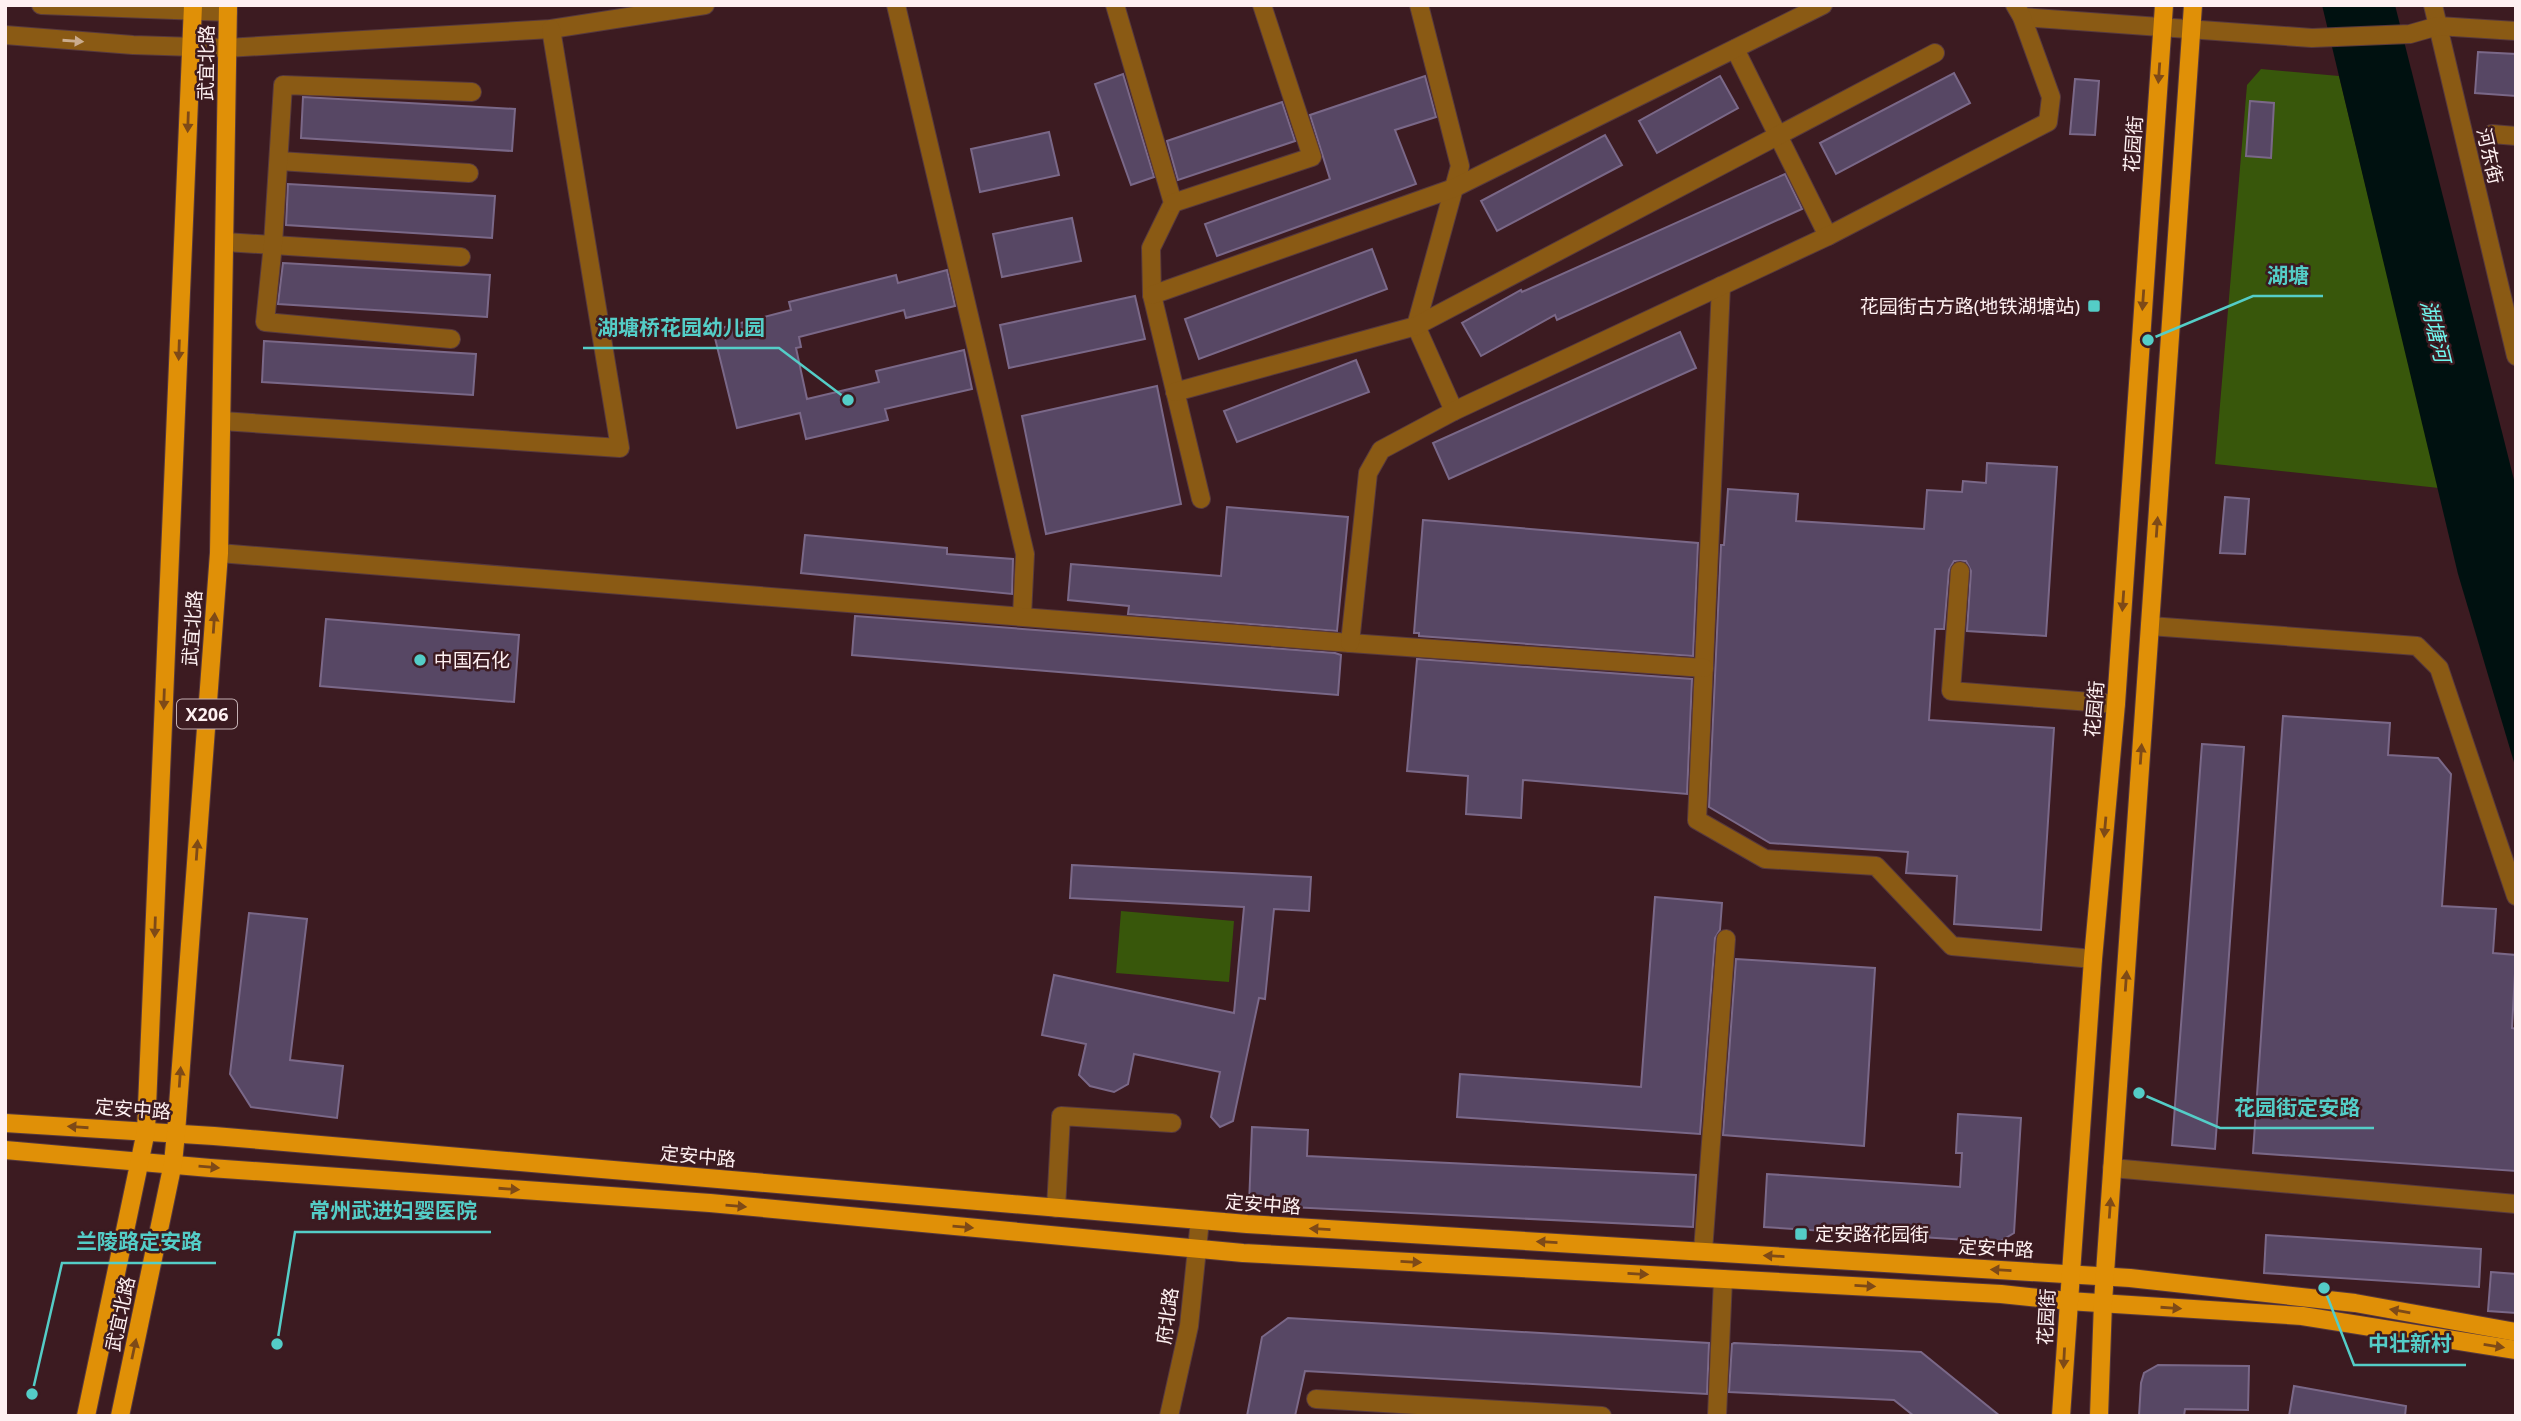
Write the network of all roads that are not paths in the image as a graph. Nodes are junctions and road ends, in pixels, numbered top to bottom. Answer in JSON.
{"nodes":[{"id":1,"x":41,"y":5,"type":"edge"},
{"id":2,"x":705,"y":5,"type":"edge"},
{"id":3,"x":896,"y":5,"type":"edge"},
{"id":4,"x":1115,"y":5,"type":"edge"},
{"id":5,"x":1262,"y":5,"type":"edge"},
{"id":6,"x":1419,"y":5,"type":"edge"},
{"id":7,"x":1823,"y":5,"type":"edge"},
{"id":8,"x":2164,"y":5,"type":"edge"},
{"id":9,"x":2193,"y":5,"type":"edge"},
{"id":10,"x":2433,"y":5,"type":"edge"},
{"id":11,"x":228,"y":8,"type":"edge"},
{"id":12,"x":193,"y":9,"type":"edge"},
{"id":13,"x":2019,"y":11,"type":"edge"},
{"id":14,"x":2163,"y":26,"type":"junction"},
{"id":15,"x":2438,"y":26,"type":"junction"},
{"id":16,"x":2192,"y":28,"type":"junction"},
{"id":17,"x":551,"y":29,"type":"junction"},
{"id":18,"x":2516,"y":32,"type":"edge"},
{"id":19,"x":5,"y":35,"type":"edge"},
{"id":20,"x":192,"y":48,"type":"junction"},
{"id":21,"x":226,"y":48,"type":"junction"},
{"id":22,"x":1735,"y":49,"type":"junction"},
{"id":23,"x":1935,"y":54,"type":"dead end"},
{"id":24,"x":472,"y":92,"type":"dead end"},
{"id":25,"x":2492,"y":134,"type":"dead end"},
{"id":26,"x":1779,"y":136,"type":"junction"},
{"id":27,"x":2516,"y":136,"type":"edge"},
{"id":28,"x":279,"y":161,"type":"junction"},
{"id":29,"x":469,"y":173,"type":"dead end"},
{"id":30,"x":1454,"y":188,"type":"junction"},
{"id":31,"x":1173,"y":203,"type":"junction"},
{"id":32,"x":1828,"y":236,"type":"junction"},
{"id":33,"x":226,"y":242,"type":"junction"},
{"id":34,"x":273,"y":244,"type":"junction"},
{"id":35,"x":461,"y":257,"type":"dead end"},
{"id":36,"x":1721,"y":286,"type":"junction"},
{"id":37,"x":1152,"y":295,"type":"junction"},
{"id":38,"x":1416,"y":327,"type":"junction"},
{"id":39,"x":451,"y":339,"type":"dead end"},
{"id":40,"x":2516,"y":356,"type":"edge"},
{"id":41,"x":1175,"y":392,"type":"junction"},
{"id":42,"x":1454,"y":411,"type":"junction"},
{"id":43,"x":222,"y":421,"type":"junction"},
{"id":44,"x":1201,"y":499,"type":"dead end"},
{"id":45,"x":219,"y":553,"type":"junction"},
{"id":46,"x":1960,"y":571,"type":"dead end"},
{"id":47,"x":1022,"y":616,"type":"junction"},
{"id":48,"x":2150,"y":626,"type":"junction"},
{"id":49,"x":1350,"y":643,"type":"junction"},
{"id":50,"x":1704,"y":668,"type":"junction"},
{"id":51,"x":2116,"y":704,"type":"junction"},
{"id":52,"x":2516,"y":896,"type":"edge"},
{"id":53,"x":1726,"y":939,"type":"dead end"},
{"id":54,"x":2093,"y":959,"type":"junction"},
{"id":55,"x":5,"y":1123,"type":"edge"},
{"id":56,"x":1172,"y":1123,"type":"dead end"},
{"id":57,"x":146,"y":1131,"type":"junction"},
{"id":58,"x":176,"y":1133,"type":"junction"},
{"id":59,"x":5,"y":1150,"type":"edge"},
{"id":60,"x":141,"y":1161,"type":"junction"},
{"id":61,"x":173,"y":1163,"type":"junction"},
{"id":62,"x":2112,"y":1168,"type":"junction"},
{"id":63,"x":2516,"y":1204,"type":"edge"},
{"id":64,"x":1056,"y":1208,"type":"junction"},
{"id":65,"x":1200,"y":1220,"type":"junction"},
{"id":66,"x":1196,"y":1247,"type":"junction"},
{"id":67,"x":1703,"y":1251,"type":"junction"},
{"id":68,"x":2069,"y":1274,"type":"junction"},
{"id":69,"x":2105,"y":1276,"type":"junction"},
{"id":70,"x":1723,"y":1279,"type":"junction"},
{"id":71,"x":2068,"y":1301,"type":"junction"},
{"id":72,"x":2103,"y":1302,"type":"junction"},
{"id":73,"x":2516,"y":1332,"type":"edge"},
{"id":74,"x":2516,"y":1350,"type":"edge"},
{"id":75,"x":1316,"y":1399,"type":"dead end"},
{"id":76,"x":86,"y":1416,"type":"edge"},
{"id":77,"x":120,"y":1416,"type":"edge"},
{"id":78,"x":1169,"y":1416,"type":"edge"},
{"id":79,"x":1602,"y":1416,"type":"edge"},
{"id":80,"x":1717,"y":1416,"type":"edge"},
{"id":81,"x":2061,"y":1416,"type":"edge"},
{"id":82,"x":2099,"y":1416,"type":"edge"}],
"edges":[{"from":1,"to":12,"type":"street"},
{"from":2,"to":17,"type":"street"},
{"from":3,"to":47,"type":"street"},
{"from":4,"to":31,"type":"street"},
{"from":5,"to":31,"type":"street"},
{"from":6,"to":30,"type":"street"},
{"from":7,"to":22,"type":"street"},
{"from":8,"to":14,"type":"main road","name":"花园街"},
{"from":9,"to":16,"type":"main road"},
{"from":10,"to":15,"type":"street","name":"河东街"},
{"from":11,"to":12,"type":"street"},
{"from":11,"to":21,"type":"main road","name":"武宜北路","number":"X206"},
{"from":12,"to":20,"type":"main road","name":"武宜北路","number":"X206"},
{"from":13,"to":14,"type":"street"},
{"from":13,"to":32,"type":"street"},
{"from":14,"to":16,"type":"street"},
{"from":14,"to":51,"type":"main road","name":"花园街","one_way":true},
{"from":15,"to":16,"type":"street"},
{"from":15,"to":18,"type":"street"},
{"from":15,"to":40,"type":"street","name":"河东街"},
{"from":48,"to":16,"type":"main road","one_way":true},
{"from":17,"to":21,"type":"street"},
{"from":17,"to":43,"type":"street"},
{"from":19,"to":20,"type":"street","one_way":true},
{"from":20,"to":21,"type":"street"},
{"from":20,"to":57,"type":"main road","name":"武宜北路","number":"X206","one_way":true},
{"from":21,"to":33,"type":"main road","name":"武宜北路","number":"X206"},
{"from":22,"to":26,"type":"street"},
{"from":22,"to":30,"type":"street"},
{"from":23,"to":26,"type":"street"},
{"from":24,"to":28,"type":"street"},
{"from":25,"to":27,"type":"street"},
{"from":26,"to":32,"type":"street"},
{"from":26,"to":38,"type":"street"},
{"from":28,"to":29,"type":"street"},
{"from":28,"to":34,"type":"street"},
{"from":30,"to":37,"type":"street"},
{"from":30,"to":38,"type":"street"},
{"from":31,"to":37,"type":"street"},
{"from":32,"to":36,"type":"street"},
{"from":33,"to":34,"type":"street"},
{"from":33,"to":43,"type":"main road","name":"武宜北路","number":"X206"},
{"from":34,"to":35,"type":"street"},
{"from":34,"to":39,"type":"street"},
{"from":36,"to":42,"type":"street"},
{"from":36,"to":50,"type":"street"},
{"from":37,"to":41,"type":"street"},
{"from":38,"to":41,"type":"street"},
{"from":38,"to":42,"type":"street"},
{"from":41,"to":44,"type":"street"},
{"from":42,"to":49,"type":"street"},
{"from":43,"to":45,"type":"main road","name":"武宜北路","number":"X206"},
{"from":45,"to":47,"type":"street"},
{"from":58,"to":45,"type":"main road","name":"武宜北路","number":"X206","one_way":true},
{"from":46,"to":51,"type":"street"},
{"from":47,"to":49,"type":"street"},
{"from":48,"to":52,"type":"street"},
{"from":62,"to":48,"type":"main road","one_way":true},
{"from":49,"to":50,"type":"street"},
{"from":50,"to":54,"type":"street"},
{"from":51,"to":54,"type":"main road","name":"花园街","one_way":true},
{"from":53,"to":67,"type":"street"},
{"from":54,"to":68,"type":"main road","name":"花园街"},
{"from":57,"to":55,"type":"main road","name":"定安中路","one_way":true},
{"from":56,"to":64,"type":"street"},
{"from":57,"to":58,"type":"main road","name":"定安中路"},
{"from":57,"to":60,"type":"main road","name":"武宜北路","number":"X206"},
{"from":58,"to":61,"type":"main road","name":"武宜北路","number":"X206"},
{"from":58,"to":64,"type":"main road","name":"定安中路"},
{"from":59,"to":60,"type":"main road"},
{"from":60,"to":61,"type":"main road"},
{"from":60,"to":76,"type":"main road","name":"武宜北路","number":"X206"},
{"from":61,"to":66,"type":"main road","one_way":true},
{"from":77,"to":61,"type":"main road","name":"武宜北路","number":"X206","one_way":true},
{"from":62,"to":63,"type":"street"},
{"from":69,"to":62,"type":"main road","one_way":true},
{"from":64,"to":65,"type":"main road","name":"定安中路"},
{"from":65,"to":66,"type":"street","name":"府北路"},
{"from":67,"to":65,"type":"main road","name":"定安中路","one_way":true},
{"from":66,"to":70,"type":"main road","one_way":true},
{"from":66,"to":78,"type":"street","name":"府北路"},
{"from":68,"to":67,"type":"main road","name":"定安中路","one_way":true},
{"from":68,"to":69,"type":"main road","name":"定安中路"},
{"from":68,"to":71,"type":"main road","name":"花园街"},
{"from":69,"to":72,"type":"main road"},
{"from":73,"to":69,"type":"main road","name":"定安中路","one_way":true},
{"from":70,"to":71,"type":"main road","one_way":true},
{"from":70,"to":80,"type":"street"},
{"from":71,"to":72,"type":"main road"},
{"from":71,"to":81,"type":"main road","name":"花园街","one_way":true},
{"from":72,"to":74,"type":"main road","one_way":true},
{"from":72,"to":82,"type":"main road"},
{"from":75,"to":79,"type":"street"}]}
